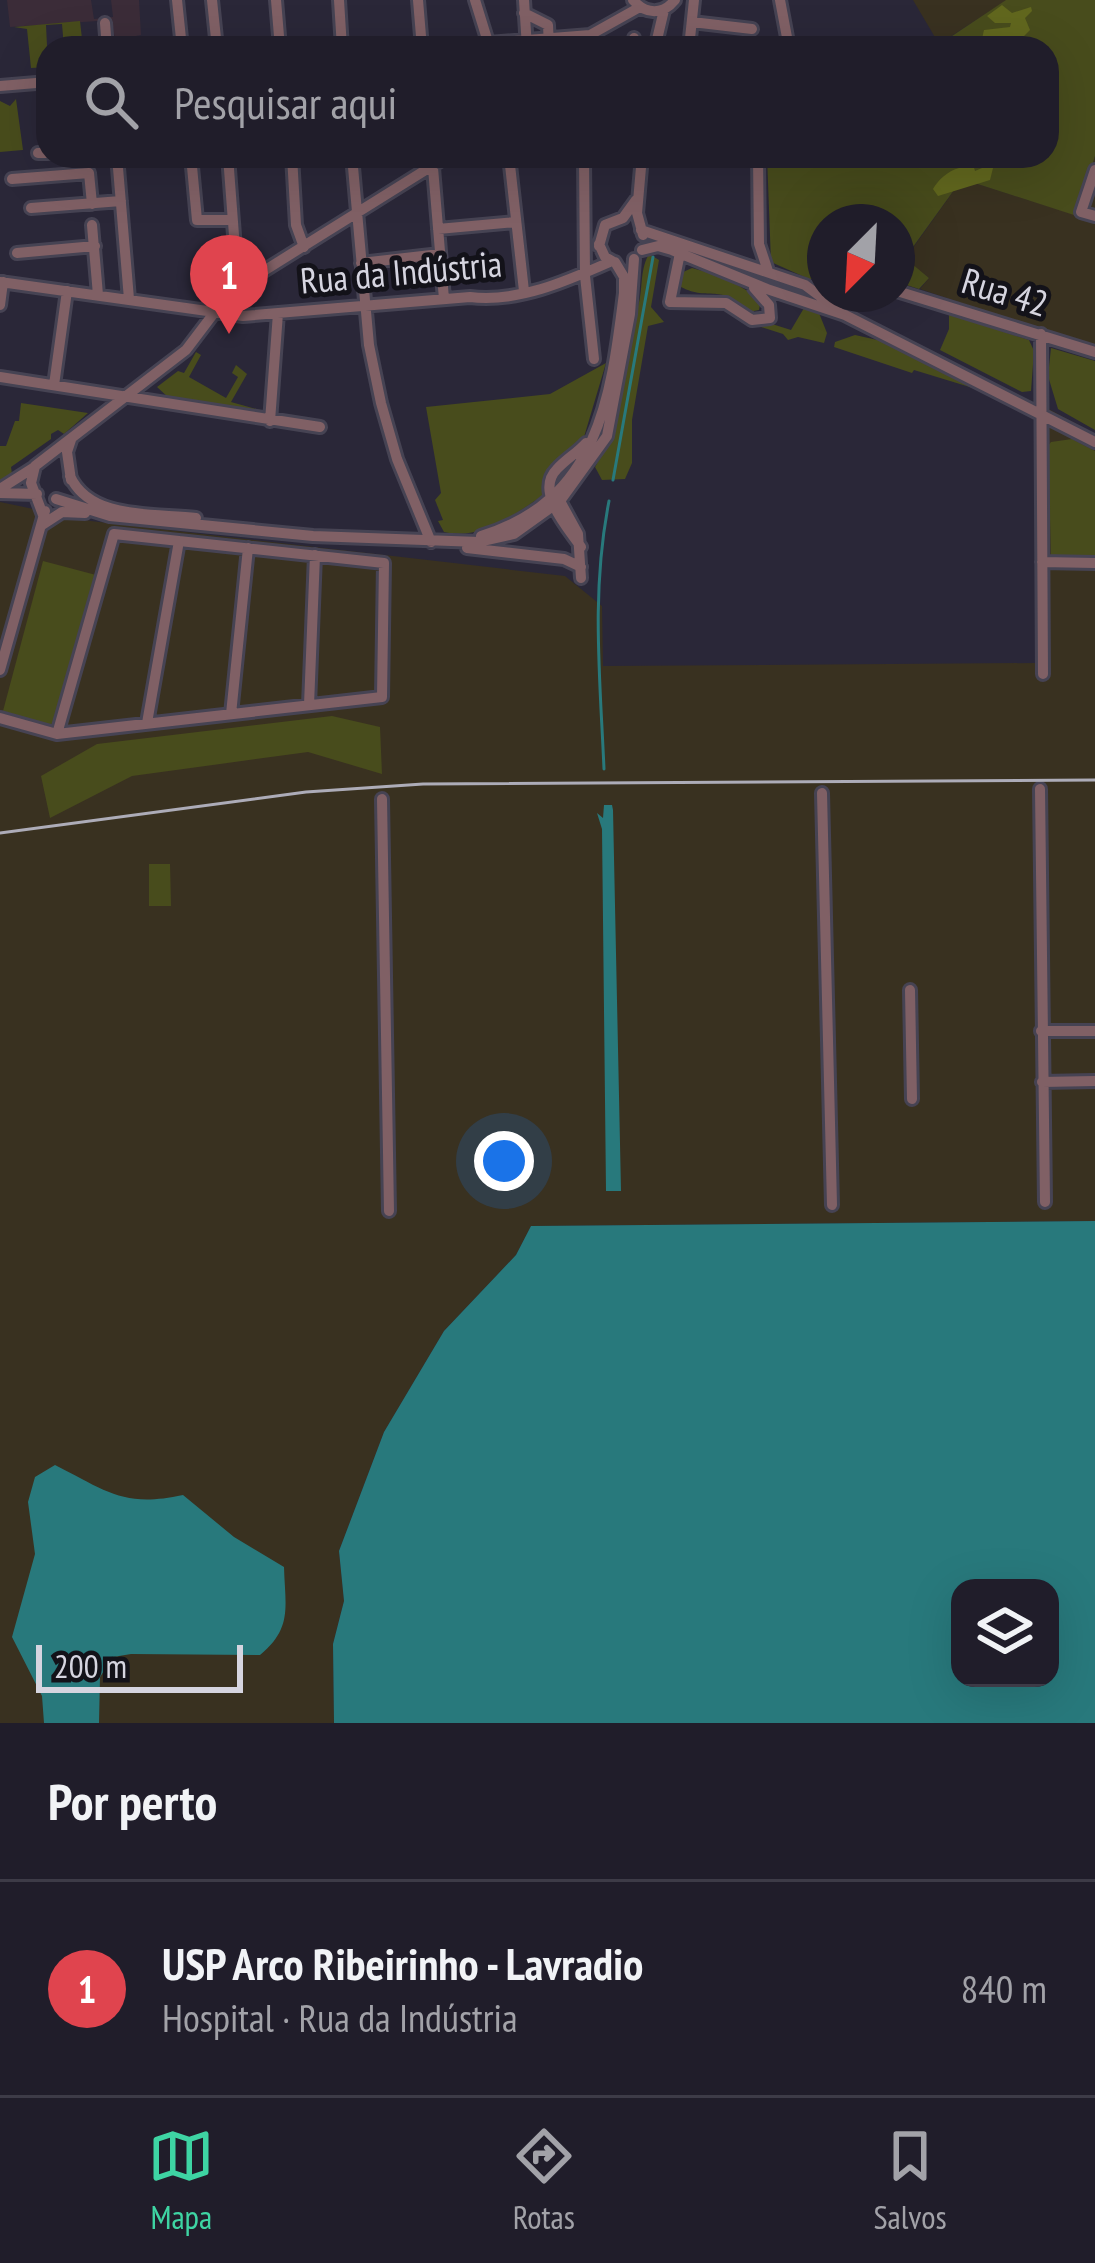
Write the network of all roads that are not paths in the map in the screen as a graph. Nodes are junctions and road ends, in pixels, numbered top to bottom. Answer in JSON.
{"nodes":[{"id":1,"x":177,"y":0,"type":"edge"},
{"id":2,"x":212,"y":0,"type":"edge"},
{"id":3,"x":276,"y":0,"type":"edge"},
{"id":4,"x":339,"y":0,"type":"edge"},
{"id":5,"x":418,"y":0,"type":"edge"},
{"id":6,"x":475,"y":0,"type":"edge"},
{"id":7,"x":675,"y":0,"type":"edge"},
{"id":8,"x":694,"y":0,"type":"edge"},
{"id":9,"x":784,"y":0,"type":"edge"},
{"id":10,"x":644,"y":6,"type":"edge"},
{"id":11,"x":524,"y":7,"type":"edge"},
{"id":12,"x":692,"y":22,"type":"junction"},
{"id":13,"x":105,"y":23,"type":"dead end"},
{"id":14,"x":752,"y":29,"type":"dead end"},
{"id":15,"x":601,"y":32,"type":"junction"},
{"id":16,"x":106,"y":36,"type":"edge"},
{"id":17,"x":181,"y":36,"type":"edge"},
{"id":18,"x":216,"y":36,"type":"edge"},
{"id":19,"x":279,"y":36,"type":"edge"},
{"id":20,"x":341,"y":36,"type":"edge"},
{"id":21,"x":422,"y":36,"type":"edge"},
{"id":22,"x":486,"y":36,"type":"edge"},
{"id":23,"x":549,"y":36,"type":"edge"},
{"id":24,"x":580,"y":36,"type":"edge"},
{"id":25,"x":601,"y":36,"type":"edge"},
{"id":26,"x":653,"y":36,"type":"edge"},
{"id":27,"x":690,"y":36,"type":"edge"},
{"id":28,"x":791,"y":36,"type":"edge"},
{"id":29,"x":36,"y":83,"type":"edge"},
{"id":30,"x":0,"y":86,"type":"edge"},
{"id":31,"x":117,"y":168,"type":"edge"},
{"id":32,"x":192,"y":168,"type":"edge"},
{"id":33,"x":229,"y":168,"type":"edge"},
{"id":34,"x":293,"y":168,"type":"edge"},
{"id":35,"x":353,"y":168,"type":"edge"},
{"id":36,"x":422,"y":168,"type":"edge"},
{"id":37,"x":433,"y":168,"type":"edge"},
{"id":38,"x":510,"y":168,"type":"edge"},
{"id":39,"x":585,"y":168,"type":"edge"},
{"id":40,"x":641,"y":168,"type":"edge"},
{"id":41,"x":758,"y":168,"type":"edge"},
{"id":42,"x":1095,"y":170,"type":"edge"},
{"id":43,"x":12,"y":179,"type":"dead end"},
{"id":44,"x":637,"y":198,"type":"junction"},
{"id":45,"x":121,"y":201,"type":"junction"},
{"id":46,"x":92,"y":204,"type":"junction"},
{"id":47,"x":32,"y":208,"type":"dead end"},
{"id":48,"x":358,"y":212,"type":"junction"},
{"id":49,"x":1095,"y":217,"type":"edge"},
{"id":50,"x":623,"y":218,"type":"junction"},
{"id":51,"x":231,"y":220,"type":"junction"},
{"id":52,"x":515,"y":222,"type":"junction"},
{"id":53,"x":92,"y":225,"type":"dead end"},
{"id":54,"x":640,"y":229,"type":"junction"},
{"id":55,"x":438,"y":230,"type":"junction"},
{"id":56,"x":599,"y":244,"type":"junction"},
{"id":57,"x":759,"y":244,"type":"junction"},
{"id":58,"x":94,"y":247,"type":"junction"},
{"id":59,"x":304,"y":247,"type":"junction"},
{"id":60,"x":680,"y":253,"type":"junction"},
{"id":61,"x":17,"y":254,"type":"dead end"},
{"id":62,"x":440,"y":254,"type":"junction"},
{"id":63,"x":638,"y":255,"type":"junction"},
{"id":64,"x":361,"y":262,"type":"junction"},
{"id":65,"x":614,"y":262,"type":"junction"},
{"id":66,"x":741,"y":263,"type":"junction"},
{"id":67,"x":726,"y":270,"type":"junction"},
{"id":68,"x":769,"y":272,"type":"junction"},
{"id":69,"x":589,"y":274,"type":"junction"},
{"id":70,"x":2,"y":282,"type":"edge"},
{"id":71,"x":805,"y":285,"type":"joint"},
{"id":72,"x":238,"y":288,"type":"junction"},
{"id":73,"x":68,"y":291,"type":"junction"},
{"id":74,"x":524,"y":291,"type":"junction"},
{"id":75,"x":98,"y":295,"type":"junction"},
{"id":76,"x":915,"y":296,"type":"edge"},
{"id":77,"x":129,"y":299,"type":"junction"},
{"id":78,"x":444,"y":299,"type":"junction"},
{"id":79,"x":0,"y":304,"type":"edge"},
{"id":80,"x":365,"y":306,"type":"junction"},
{"id":81,"x":213,"y":312,"type":"junction"},
{"id":82,"x":278,"y":313,"type":"junction"},
{"id":83,"x":844,"y":315,"type":"junction"},
{"id":84,"x":1041,"y":334,"type":"junction"},
{"id":85,"x":1095,"y":352,"type":"edge"},
{"id":86,"x":594,"y":359,"type":"dead end"},
{"id":87,"x":0,"y":377,"type":"edge"},
{"id":88,"x":54,"y":385,"type":"junction"},
{"id":89,"x":124,"y":398,"type":"junction"},
{"id":90,"x":1040,"y":413,"type":"junction"},
{"id":91,"x":270,"y":421,"type":"junction"},
{"id":92,"x":320,"y":427,"type":"dead end"},
{"id":93,"x":75,"y":434,"type":"junction"},
{"id":94,"x":1095,"y":442,"type":"edge"},
{"id":95,"x":41,"y":463,"type":"junction"},
{"id":96,"x":69,"y":473,"type":"junction"},
{"id":97,"x":0,"y":491,"type":"edge"},
{"id":98,"x":37,"y":494,"type":"junction"},
{"id":99,"x":55,"y":499,"type":"junction"},
{"id":100,"x":556,"y":500,"type":"junction"},
{"id":101,"x":101,"y":515,"type":"junction"},
{"id":102,"x":42,"y":522,"type":"junction"},
{"id":103,"x":384,"y":540,"type":"junction"},
{"id":104,"x":179,"y":541,"type":"junction"},
{"id":105,"x":429,"y":542,"type":"junction"},
{"id":106,"x":248,"y":548,"type":"junction"},
{"id":107,"x":315,"y":555,"type":"junction"},
{"id":108,"x":1042,"y":562,"type":"junction"},
{"id":109,"x":1095,"y":563,"type":"edge"},
{"id":110,"x":0,"y":670,"type":"edge"},
{"id":111,"x":1043,"y":674,"type":"dead end"},
{"id":112,"x":309,"y":705,"type":"junction"},
{"id":113,"x":231,"y":714,"type":"junction"},
{"id":114,"x":0,"y":718,"type":"edge"},
{"id":115,"x":147,"y":724,"type":"junction"},
{"id":116,"x":57,"y":734,"type":"junction"},
{"id":117,"x":1040,"y":789,"type":"dead end"},
{"id":118,"x":822,"y":793,"type":"dead end"},
{"id":119,"x":382,"y":800,"type":"dead end"},
{"id":120,"x":910,"y":990,"type":"dead end"},
{"id":121,"x":1041,"y":1031,"type":"junction"},
{"id":122,"x":1095,"y":1031,"type":"edge"},
{"id":123,"x":1095,"y":1081,"type":"edge"},
{"id":124,"x":1042,"y":1082,"type":"junction"},
{"id":125,"x":912,"y":1099,"type":"dead end"},
{"id":126,"x":1045,"y":1202,"type":"dead end"},
{"id":127,"x":832,"y":1205,"type":"dead end"},
{"id":128,"x":389,"y":1211,"type":"dead end"}],
"edges":[{"from":1,"to":17,"type":"street"},
{"from":2,"to":18,"type":"street"},
{"from":3,"to":19,"type":"street"},
{"from":4,"to":20,"type":"street"},
{"from":5,"to":21,"type":"street"},
{"from":6,"to":22,"type":"street"},
{"from":7,"to":10,"type":"street"},
{"from":8,"to":12,"type":"street"},
{"from":9,"to":28,"type":"street"},
{"from":10,"to":15,"type":"street"},
{"from":10,"to":26,"type":"street"},
{"from":11,"to":23,"type":"street"},
{"from":12,"to":14,"type":"street"},
{"from":12,"to":27,"type":"street"},
{"from":13,"to":16,"type":"street"},
{"from":15,"to":24,"type":"street"},
{"from":15,"to":25,"type":"street"},
{"from":29,"to":30,"type":"street"},
{"from":31,"to":45,"type":"street"},
{"from":32,"to":51,"type":"street"},
{"from":33,"to":51,"type":"street"},
{"from":34,"to":59,"type":"street"},
{"from":35,"to":48,"type":"street"},
{"from":36,"to":48,"type":"street"},
{"from":37,"to":55,"type":"street"},
{"from":38,"to":52,"type":"street"},
{"from":39,"to":69,"type":"street"},
{"from":40,"to":44,"type":"street"},
{"from":41,"to":57,"type":"street"},
{"from":42,"to":49,"type":"street"},
{"from":43,"to":46,"type":"street"},
{"from":44,"to":50,"type":"street"},
{"from":44,"to":54,"type":"street"},
{"from":45,"to":46,"type":"street"},
{"from":45,"to":77,"type":"street"},
{"from":46,"to":47,"type":"street"},
{"from":48,"to":59,"type":"street"},
{"from":48,"to":64,"type":"street"},
{"from":50,"to":54,"type":"street"},
{"from":50,"to":56,"type":"street"},
{"from":51,"to":72,"type":"street"},
{"from":52,"to":55,"type":"street"},
{"from":52,"to":74,"type":"street"},
{"from":53,"to":58,"type":"street"},
{"from":54,"to":63,"type":"street"},
{"from":54,"to":66,"type":"street"},
{"from":55,"to":62,"type":"street"},
{"from":56,"to":65,"type":"street"},
{"from":56,"to":69,"type":"street"},
{"from":57,"to":66,"type":"street"},
{"from":57,"to":68,"type":"street"},
{"from":58,"to":61,"type":"street"},
{"from":58,"to":75,"type":"street"},
{"from":59,"to":72,"type":"street"},
{"from":60,"to":63,"type":"street"},
{"from":60,"to":67,"type":"street"},
{"from":60,"to":67,"type":"street"},
{"from":62,"to":64,"type":"street"},
{"from":62,"to":78,"type":"street"},
{"from":63,"to":65,"type":"street"},
{"from":63,"to":100,"type":"street"},
{"from":64,"to":80,"type":"street"},
{"from":65,"to":69,"type":"street","name":"Rua da Indústria"},
{"from":65,"to":100,"type":"street"},
{"from":66,"to":68,"type":"street"},
{"from":67,"to":83,"type":"street"},
{"from":68,"to":71,"type":"street"},
{"from":69,"to":74,"type":"street","name":"Rua da Indústria"},
{"from":69,"to":86,"type":"street"},
{"from":70,"to":73,"type":"street","name":"Rua da Indústria"},
{"from":70,"to":79,"type":"street"},
{"from":71,"to":83,"type":"street"},
{"from":72,"to":81,"type":"street"},
{"from":73,"to":75,"type":"street","name":"Rua da Indústria"},
{"from":73,"to":88,"type":"street"},
{"from":74,"to":78,"type":"street","name":"Rua da Indústria"},
{"from":75,"to":77,"type":"street","name":"Rua da Indústria"},
{"from":76,"to":84,"type":"street","name":"Rua 42"},
{"from":77,"to":81,"type":"street","name":"Rua da Indústria"},
{"from":78,"to":80,"type":"street","name":"Rua da Indústria"},
{"from":80,"to":82,"type":"street","name":"Rua da Indústria"},
{"from":80,"to":105,"type":"street"},
{"from":81,"to":82,"type":"street","name":"Rua da Indústria"},
{"from":81,"to":89,"type":"street"},
{"from":82,"to":91,"type":"street"},
{"from":83,"to":90,"type":"street"},
{"from":84,"to":85,"type":"street","name":"Rua 42"},
{"from":84,"to":90,"type":"street"},
{"from":87,"to":88,"type":"street"},
{"from":88,"to":89,"type":"street"},
{"from":89,"to":91,"type":"street"},
{"from":89,"to":93,"type":"street"},
{"from":90,"to":94,"type":"street"},
{"from":90,"to":108,"type":"street"},
{"from":91,"to":92,"type":"street"},
{"from":93,"to":95,"type":"street"},
{"from":93,"to":96,"type":"street"},
{"from":95,"to":96,"type":"street"},
{"from":95,"to":97,"type":"street"},
{"from":95,"to":98,"type":"street"},
{"from":96,"to":99,"type":"street"},
{"from":96,"to":103,"type":"street"},
{"from":97,"to":98,"type":"street"},
{"from":98,"to":99,"type":"street"},
{"from":98,"to":102,"type":"street"},
{"from":99,"to":101,"type":"street"},
{"from":99,"to":102,"type":"street"},
{"from":100,"to":105,"type":"street"},
{"from":100,"to":105,"type":"street"},
{"from":101,"to":102,"type":"street"},
{"from":101,"to":103,"type":"street"},
{"from":102,"to":110,"type":"street"},
{"from":103,"to":105,"type":"street"},
{"from":104,"to":106,"type":"street"},
{"from":104,"to":115,"type":"street"},
{"from":104,"to":116,"type":"street"},
{"from":106,"to":107,"type":"street"},
{"from":106,"to":113,"type":"street"},
{"from":107,"to":112,"type":"street"},
{"from":107,"to":112,"type":"street"},
{"from":108,"to":109,"type":"street"},
{"from":108,"to":111,"type":"street"},
{"from":112,"to":113,"type":"street"},
{"from":113,"to":115,"type":"street"},
{"from":114,"to":116,"type":"street"},
{"from":115,"to":116,"type":"street"},
{"from":117,"to":121,"type":"street"},
{"from":118,"to":127,"type":"street"},
{"from":119,"to":128,"type":"street"},
{"from":120,"to":125,"type":"street"},
{"from":121,"to":122,"type":"street"},
{"from":121,"to":124,"type":"street"},
{"from":123,"to":124,"type":"street"},
{"from":124,"to":126,"type":"street"}]}
